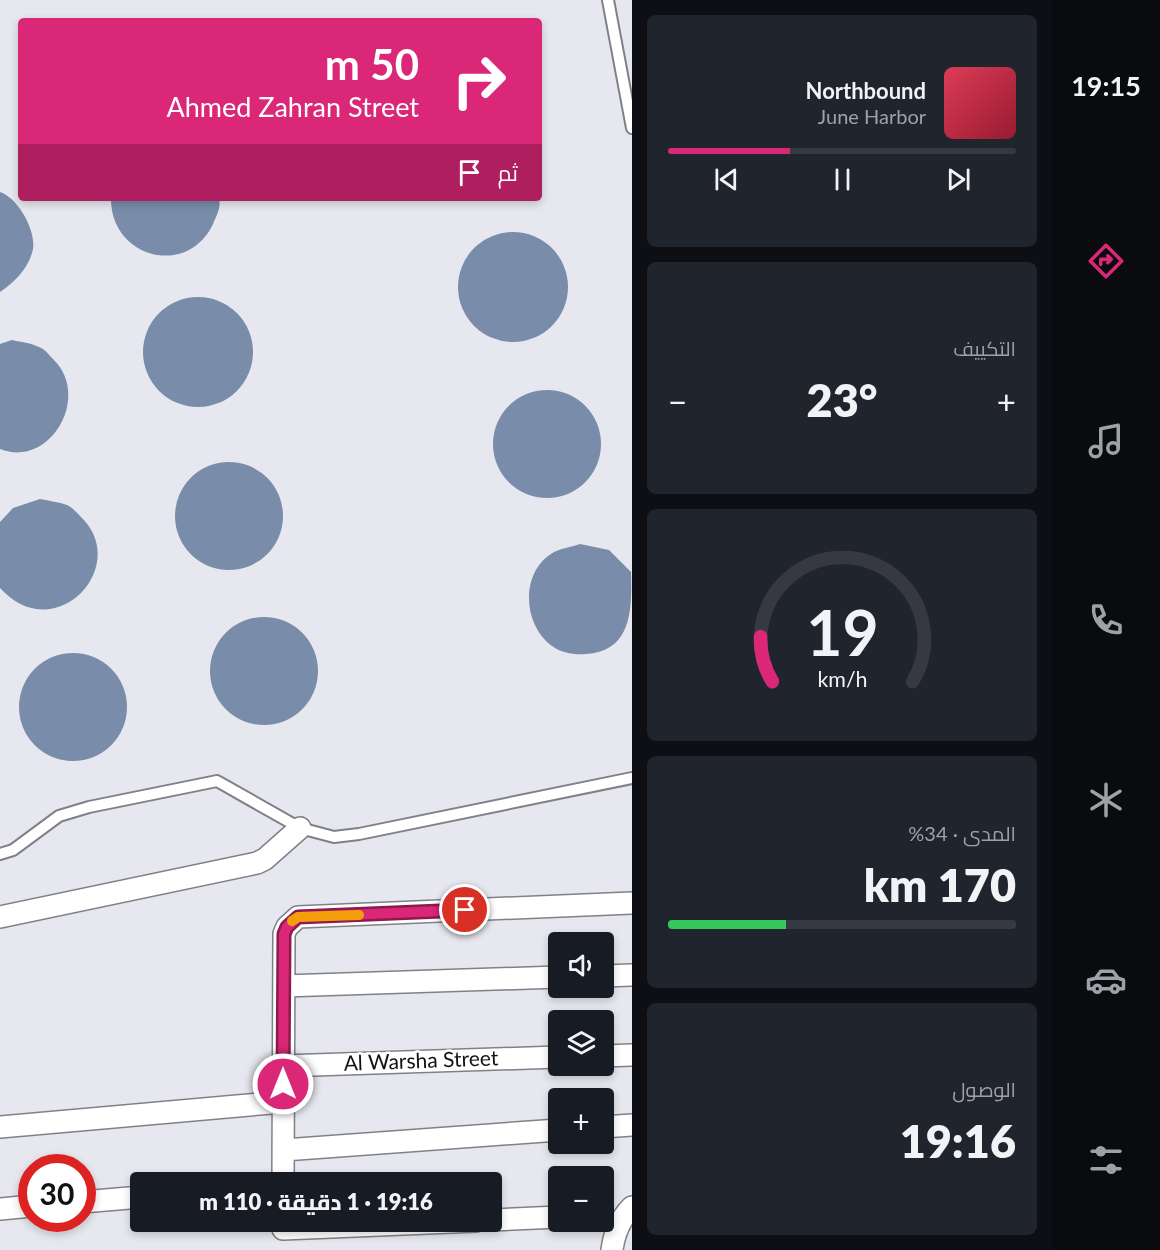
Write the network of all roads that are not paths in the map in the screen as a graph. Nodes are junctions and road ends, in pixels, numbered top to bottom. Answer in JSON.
{"nodes":[{"id":1,"x":608,"y":0,"type":"edge"},
{"id":2,"x":632,"y":128,"type":"edge"},
{"id":3,"x":632,"y":778,"type":"edge"},
{"id":4,"x":300,"y":828,"type":"junction"},
{"id":5,"x":0,"y":854,"type":"edge"},
{"id":6,"x":632,"y":903,"type":"edge"},
{"id":7,"x":0,"y":917,"type":"edge"},
{"id":8,"x":632,"y":975,"type":"edge"},
{"id":9,"x":614,"y":976,"type":"edge"},
{"id":10,"x":548,"y":977,"type":"edge"},
{"id":11,"x":284,"y":986,"type":"junction"},
{"id":12,"x":632,"y":1055,"type":"edge"},
{"id":13,"x":614,"y":1056,"type":"edge"},
{"id":14,"x":548,"y":1057,"type":"edge"},
{"id":15,"x":283,"y":1066,"type":"junction"},
{"id":16,"x":283,"y":1102,"type":"junction"},
{"id":17,"x":632,"y":1125,"type":"edge"},
{"id":18,"x":614,"y":1126,"type":"edge"},
{"id":19,"x":0,"y":1127,"type":"edge"},
{"id":20,"x":548,"y":1131,"type":"edge"},
{"id":21,"x":284,"y":1150,"type":"junction"},
{"id":22,"x":284,"y":1172,"type":"edge"},
{"id":23,"x":130,"y":1198,"type":"edge"},
{"id":24,"x":96,"y":1201,"type":"edge"},
{"id":25,"x":18,"y":1207,"type":"edge"},
{"id":26,"x":0,"y":1209,"type":"edge"},
{"id":27,"x":548,"y":1217,"type":"edge"},
{"id":28,"x":502,"y":1220,"type":"edge"},
{"id":29,"x":299,"y":1232,"type":"edge"},
{"id":30,"x":283,"y":1233,"type":"edge"}],
"edges":[{"from":1,"to":2,"type":"lane"},
{"from":3,"to":4,"type":"lane"},
{"from":4,"to":5,"type":"lane"},
{"from":4,"to":7,"type":"street"},
{"from":6,"to":11,"type":"street"},
{"from":8,"to":9,"type":"street"},
{"from":10,"to":11,"type":"street"},
{"from":11,"to":15,"type":"street"},
{"from":12,"to":13,"type":"street"},
{"from":14,"to":15,"type":"street","name":"Al Warsha Street"},
{"from":15,"to":16,"type":"street"},
{"from":16,"to":19,"type":"street"},
{"from":16,"to":21,"type":"street"},
{"from":17,"to":18,"type":"street"},
{"from":20,"to":21,"type":"street"},
{"from":21,"to":22,"type":"street"},
{"from":23,"to":24,"type":"street"},
{"from":25,"to":26,"type":"street"},
{"from":27,"to":28,"type":"street"},
{"from":29,"to":30,"type":"street"}]}
